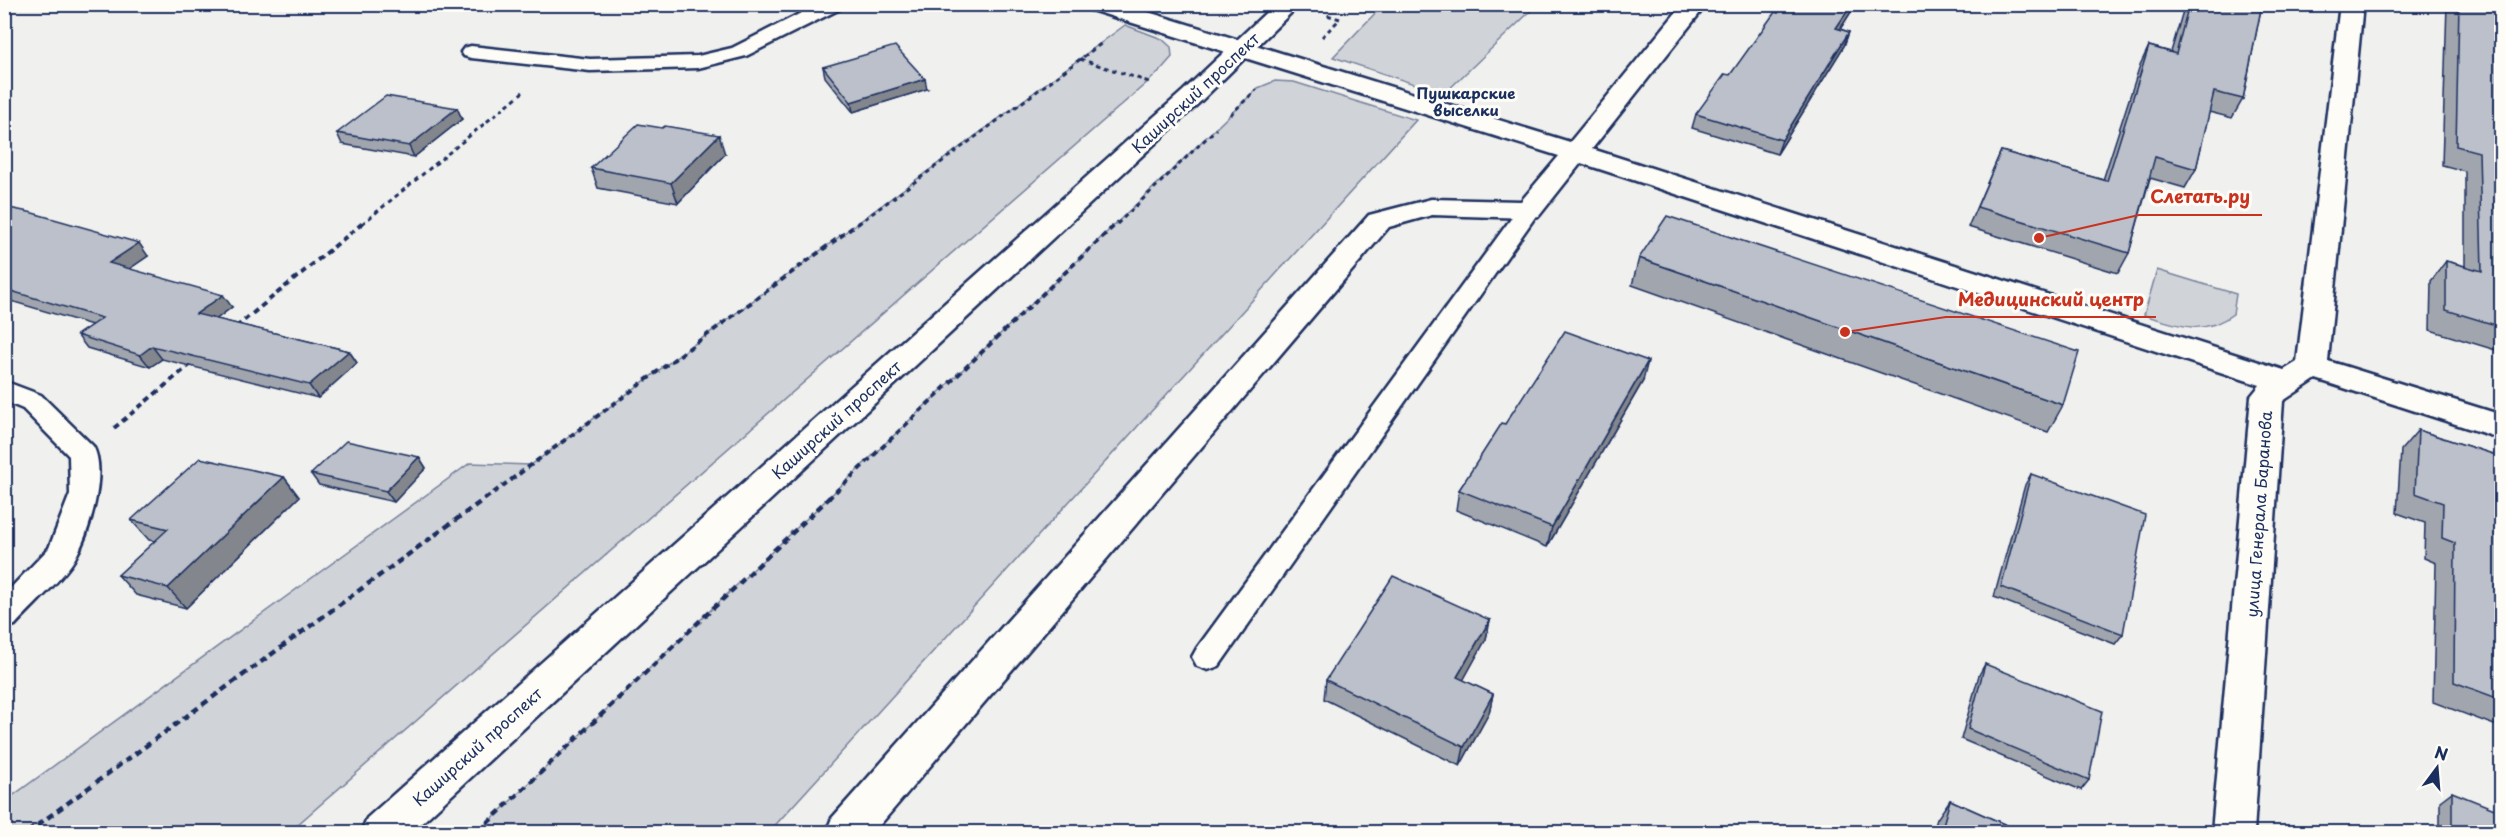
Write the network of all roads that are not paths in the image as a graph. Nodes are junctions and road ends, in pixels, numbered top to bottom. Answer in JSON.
{"nodes":[{"id":1,"x":835,"y":4,"type":"edge"},
{"id":2,"x":1289,"y":4,"type":"edge"},
{"id":3,"x":1696,"y":4,"type":"edge"},
{"id":4,"x":2352,"y":4,"type":"edge"},
{"id":5,"x":1101,"y":5,"type":"edge"},
{"id":6,"x":1240,"y":49,"type":"junction"},
{"id":7,"x":471,"y":52,"type":"dead end"},
{"id":8,"x":1574,"y":153,"type":"junction"},
{"id":9,"x":1528,"y":210,"type":"junction"},
{"id":10,"x":2300,"y":374,"type":"junction"},
{"id":11,"x":4,"y":390,"type":"edge"},
{"id":12,"x":2502,"y":427,"type":"edge"},
{"id":13,"x":4,"y":616,"type":"edge"},
{"id":14,"x":1208,"y":657,"type":"dead end"},
{"id":15,"x":382,"y":832,"type":"edge"},
{"id":16,"x":847,"y":832,"type":"edge"},
{"id":17,"x":2233,"y":832,"type":"edge"}],
"edges":[{"from":1,"to":7,"type":"lane"},
{"from":2,"to":6,"type":"street","name":"Каширский проспект"},
{"from":3,"to":8,"type":"street"},
{"from":4,"to":10,"type":"street"},
{"from":5,"to":6,"type":"street"},
{"from":6,"to":8,"type":"street"},
{"from":6,"to":15,"type":"street","name":"Каширский проспект"},
{"from":8,"to":9,"type":"street"},
{"from":8,"to":10,"type":"street"},
{"from":9,"to":14,"type":"lane"},
{"from":9,"to":16,"type":"street"},
{"from":10,"to":12,"type":"street"},
{"from":10,"to":17,"type":"street","name":"улица Генерала Баранова"},
{"from":11,"to":13,"type":"lane"}]}
